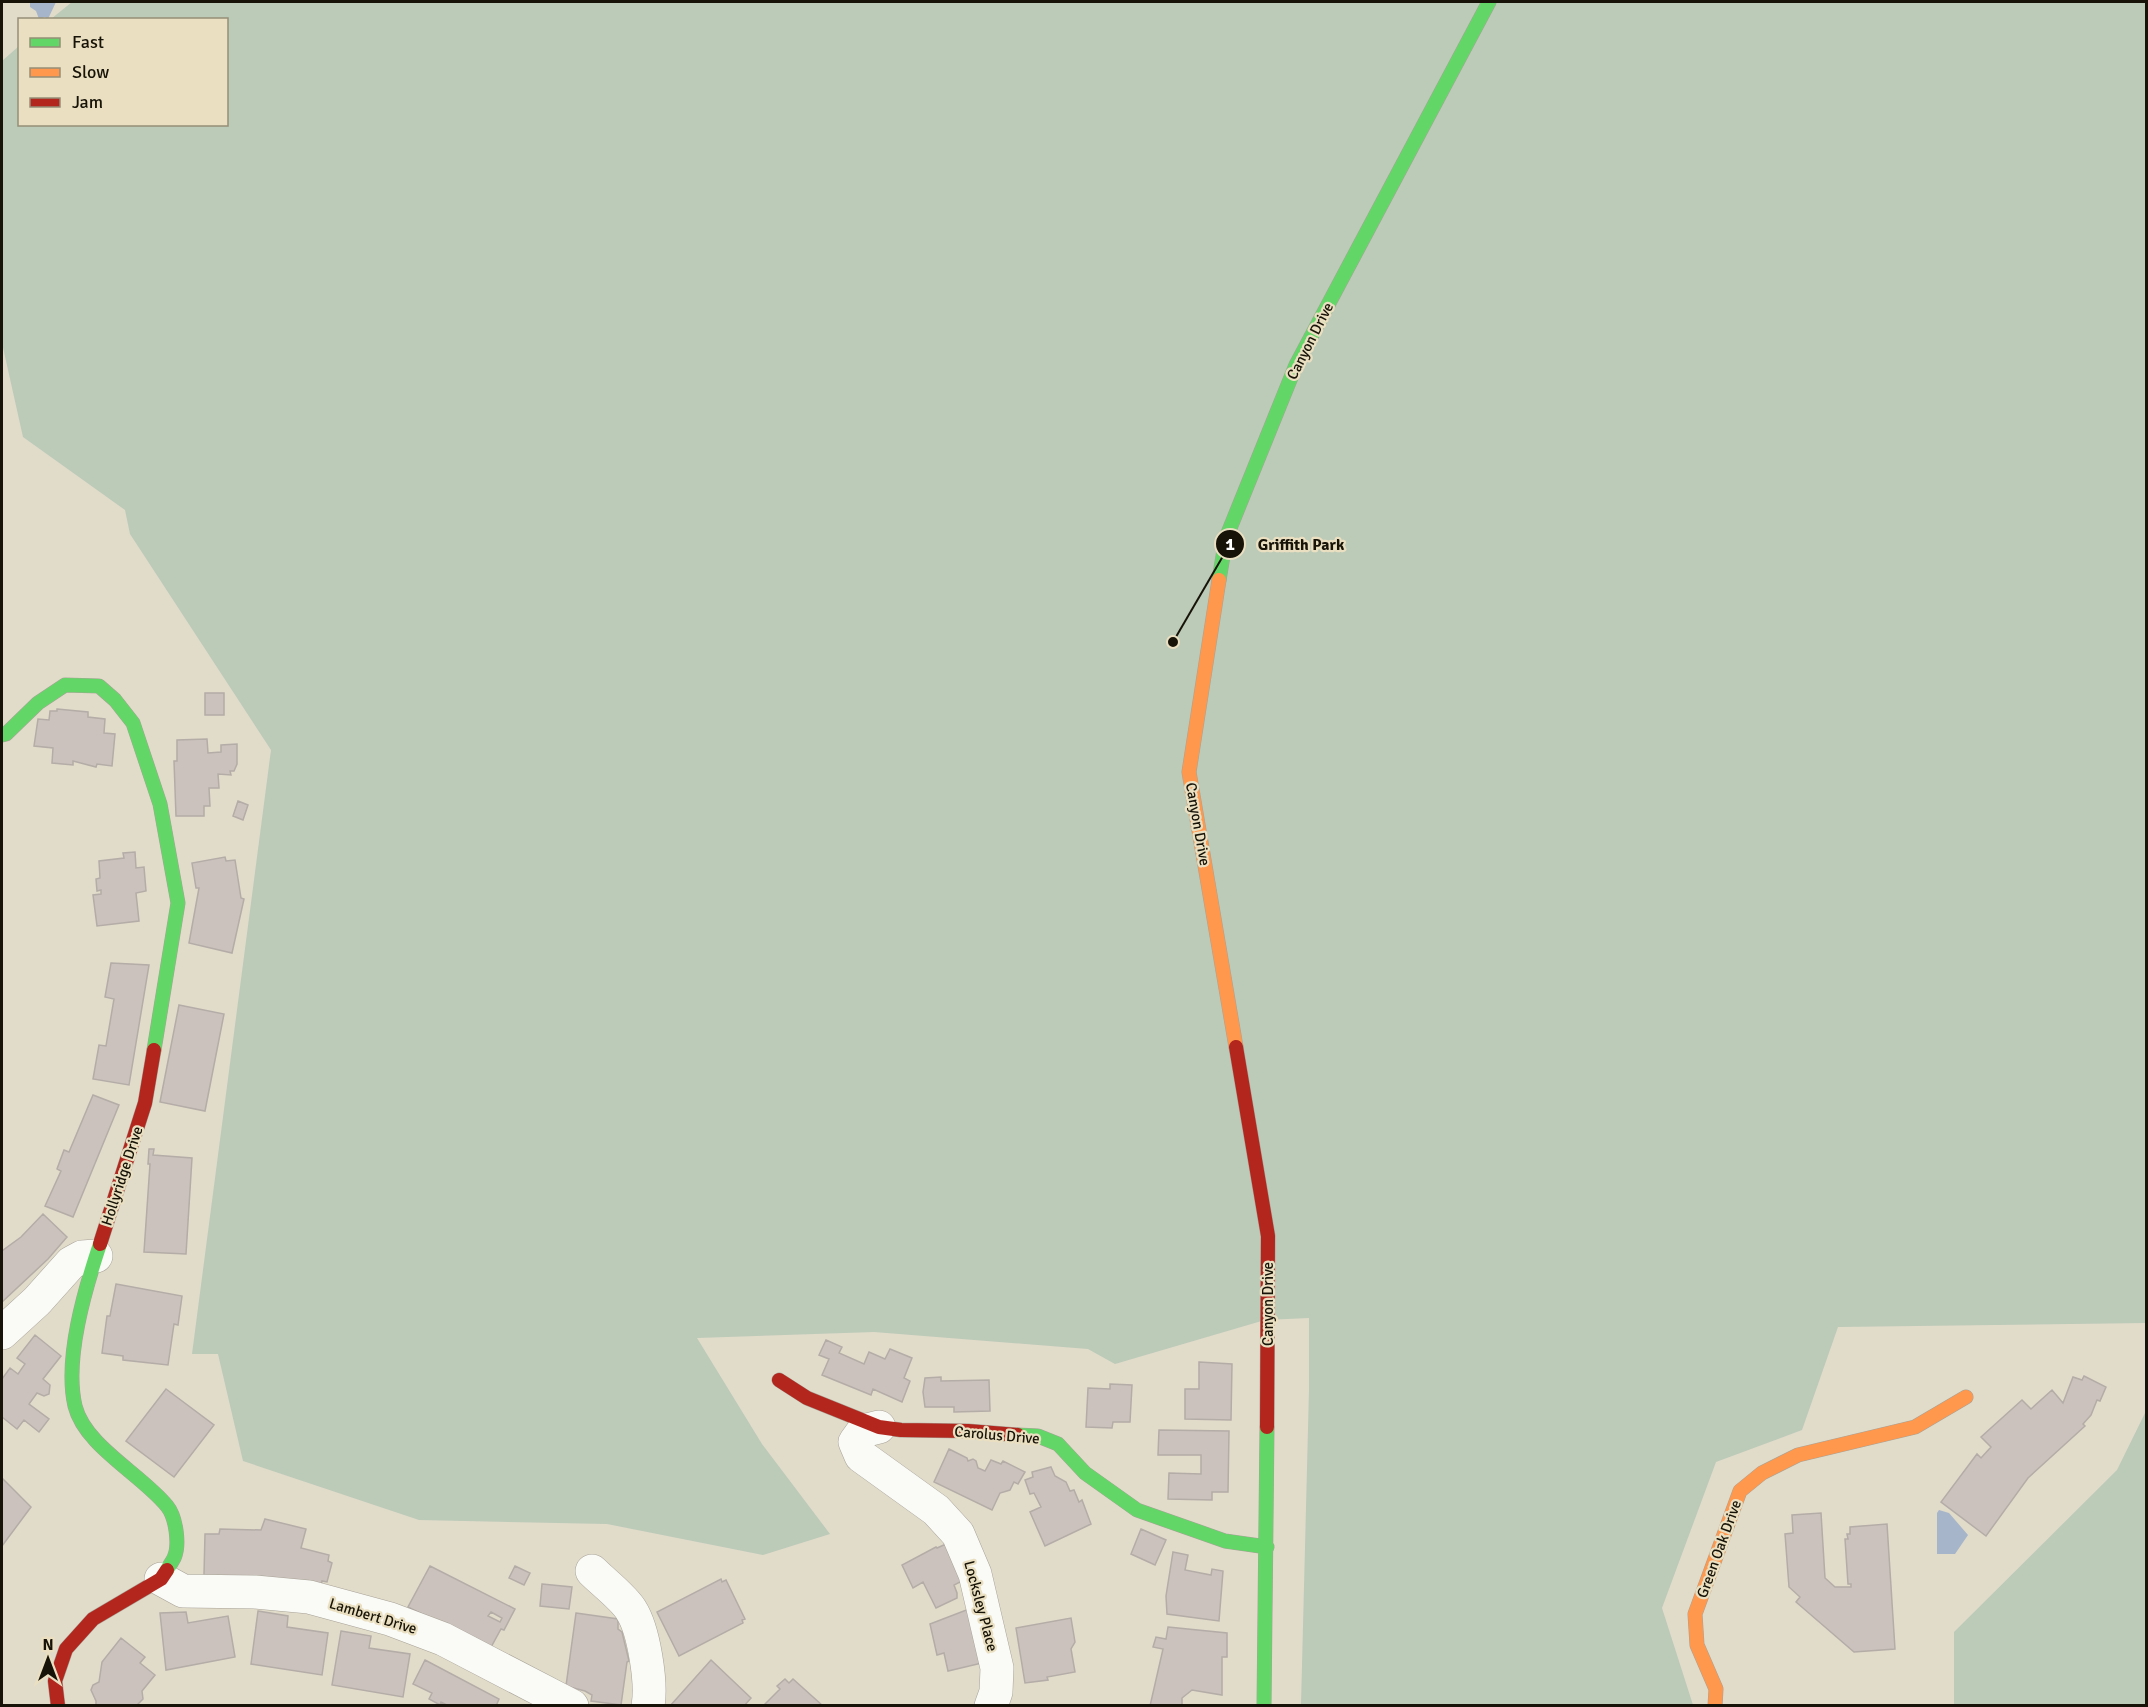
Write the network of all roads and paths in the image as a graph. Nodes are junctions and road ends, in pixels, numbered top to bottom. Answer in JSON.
{"nodes":[{"id":1,"x":1489,"y":2,"type":"edge"},
{"id":2,"x":2,"y":735,"type":"edge"},
{"id":3,"x":96,"y":1256,"type":"junction"},
{"id":4,"x":2,"y":1333,"type":"edge"},
{"id":5,"x":779,"y":1380,"type":"dead end"},
{"id":6,"x":1966,"y":1398,"type":"dead end"},
{"id":7,"x":879,"y":1426,"type":"junction"},
{"id":8,"x":1267,"y":1547,"type":"junction"},
{"id":9,"x":592,"y":1571,"type":"dead end"},
{"id":10,"x":161,"y":1579,"type":"junction"},
{"id":11,"x":58,"y":1706,"type":"edge"},
{"id":12,"x":572,"y":1706,"type":"edge"},
{"id":13,"x":648,"y":1706,"type":"edge"},
{"id":14,"x":992,"y":1706,"type":"edge"},
{"id":15,"x":1264,"y":1706,"type":"edge"},
{"id":16,"x":1715,"y":1706,"type":"edge"}],
"edges":[{"from":1,"to":8,"type":"street","name":"Canyon Drive"},
{"from":2,"to":3,"type":"street","name":"Hollyridge Drive"},
{"from":3,"to":4,"type":"street"},
{"from":3,"to":10,"type":"street","name":"Hollyridge Drive"},
{"from":5,"to":7,"type":"street","name":"Carolus Drive"},
{"from":6,"to":16,"type":"street","name":"Green Oak Drive"},
{"from":7,"to":8,"type":"street","name":"Carolus Drive"},
{"from":7,"to":14,"type":"street","name":"Locksley Place"},
{"from":8,"to":15,"type":"street","name":"Canyon Drive"},
{"from":9,"to":13,"type":"street"},
{"from":10,"to":11,"type":"street"},
{"from":10,"to":12,"type":"street","name":"Lambert Drive"}]}
